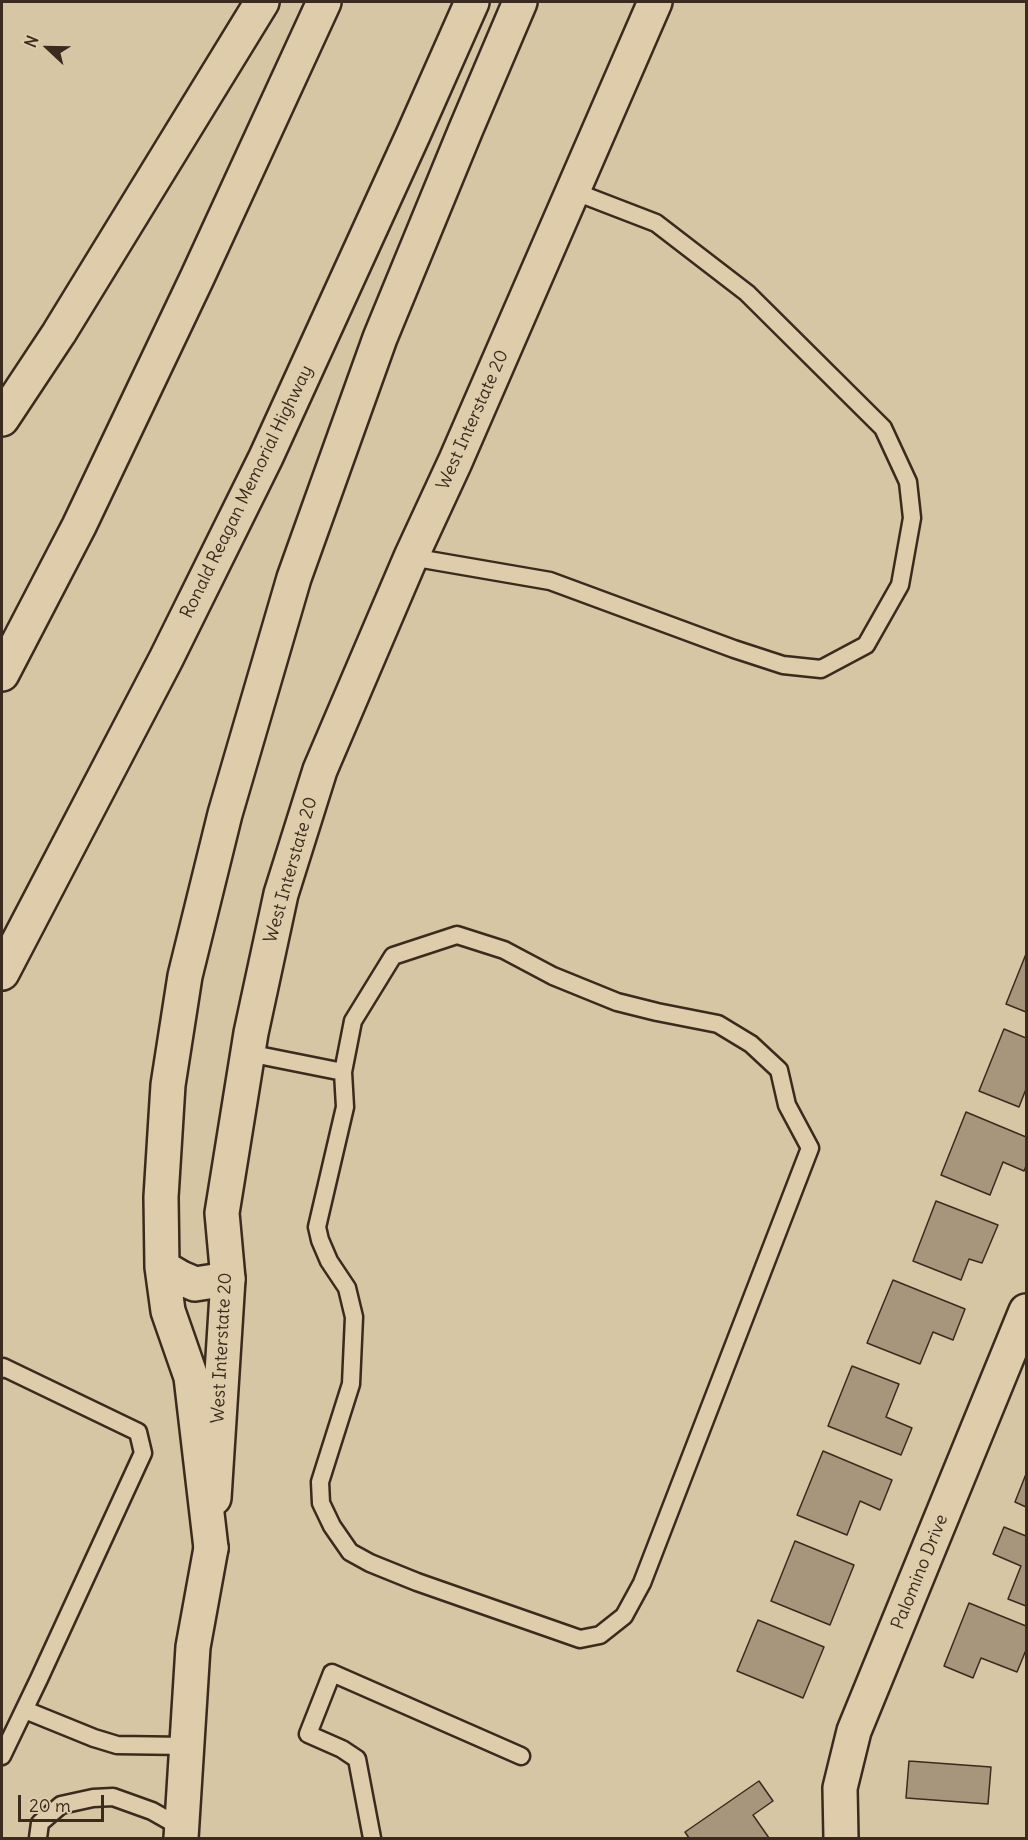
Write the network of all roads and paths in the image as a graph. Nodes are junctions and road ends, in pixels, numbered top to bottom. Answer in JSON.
{"nodes":[{"id":1,"x":262,"y":2,"type":"edge"},
{"id":2,"x":324,"y":2,"type":"edge"},
{"id":3,"x":472,"y":2,"type":"edge"},
{"id":4,"x":520,"y":2,"type":"edge"},
{"id":5,"x":654,"y":2,"type":"edge"},
{"id":6,"x":573,"y":191,"type":"junction"},
{"id":7,"x":2,"y":419,"type":"edge"},
{"id":8,"x":411,"y":557,"type":"junction"},
{"id":9,"x":2,"y":674,"type":"edge"},
{"id":10,"x":2,"y":974,"type":"edge"},
{"id":11,"x":248,"y":1053,"type":"junction"},
{"id":12,"x":343,"y":1072,"type":"junction"},
{"id":13,"x":162,"y":1267,"type":"junction"},
{"id":14,"x":228,"y":1279,"type":"junction"},
{"id":15,"x":1026,"y":1311,"type":"edge"},
{"id":16,"x":2,"y":1369,"type":"edge"},
{"id":17,"x":210,"y":1548,"type":"junction"},
{"id":18,"x":25,"y":1710,"type":"junction"},
{"id":19,"x":186,"y":1746,"type":"junction"},
{"id":20,"x":2,"y":1756,"type":"edge"},
{"id":21,"x":521,"y":1756,"type":"dead end"},
{"id":22,"x":182,"y":1833,"type":"edge"},
{"id":23,"x":38,"y":1839,"type":"edge"},
{"id":24,"x":372,"y":1839,"type":"edge"},
{"id":25,"x":841,"y":1839,"type":"edge"}],
"edges":[{"from":1,"to":7,"type":"main road"},
{"from":2,"to":9,"type":"main road"},
{"from":3,"to":10,"type":"main road","name":"Ronald Reagan Memorial Highway"},
{"from":4,"to":13,"type":"main road"},
{"from":5,"to":6,"type":"main road","name":"West Interstate 20"},
{"from":6,"to":8,"type":"main road","name":"West Interstate 20"},
{"from":6,"to":8,"type":"lane"},
{"from":8,"to":11,"type":"main road","name":"West Interstate 20"},
{"from":11,"to":12,"type":"lane"},
{"from":11,"to":14,"type":"main road","name":"West Interstate 20"},
{"from":12,"to":12,"type":"lane"},
{"from":13,"to":14,"type":"main road"},
{"from":13,"to":17,"type":"main road"},
{"from":14,"to":17,"type":"main road","name":"West Interstate 20"},
{"from":15,"to":25,"type":"main road","name":"Palomino Drive"},
{"from":16,"to":18,"type":"lane"},
{"from":17,"to":19,"type":"main road","name":"West Interstate 20"},
{"from":18,"to":19,"type":"lane"},
{"from":18,"to":20,"type":"lane"},
{"from":19,"to":22,"type":"main road","name":"West Interstate 20"},
{"from":21,"to":24,"type":"lane"},
{"from":22,"to":23,"type":"lane"}]}
